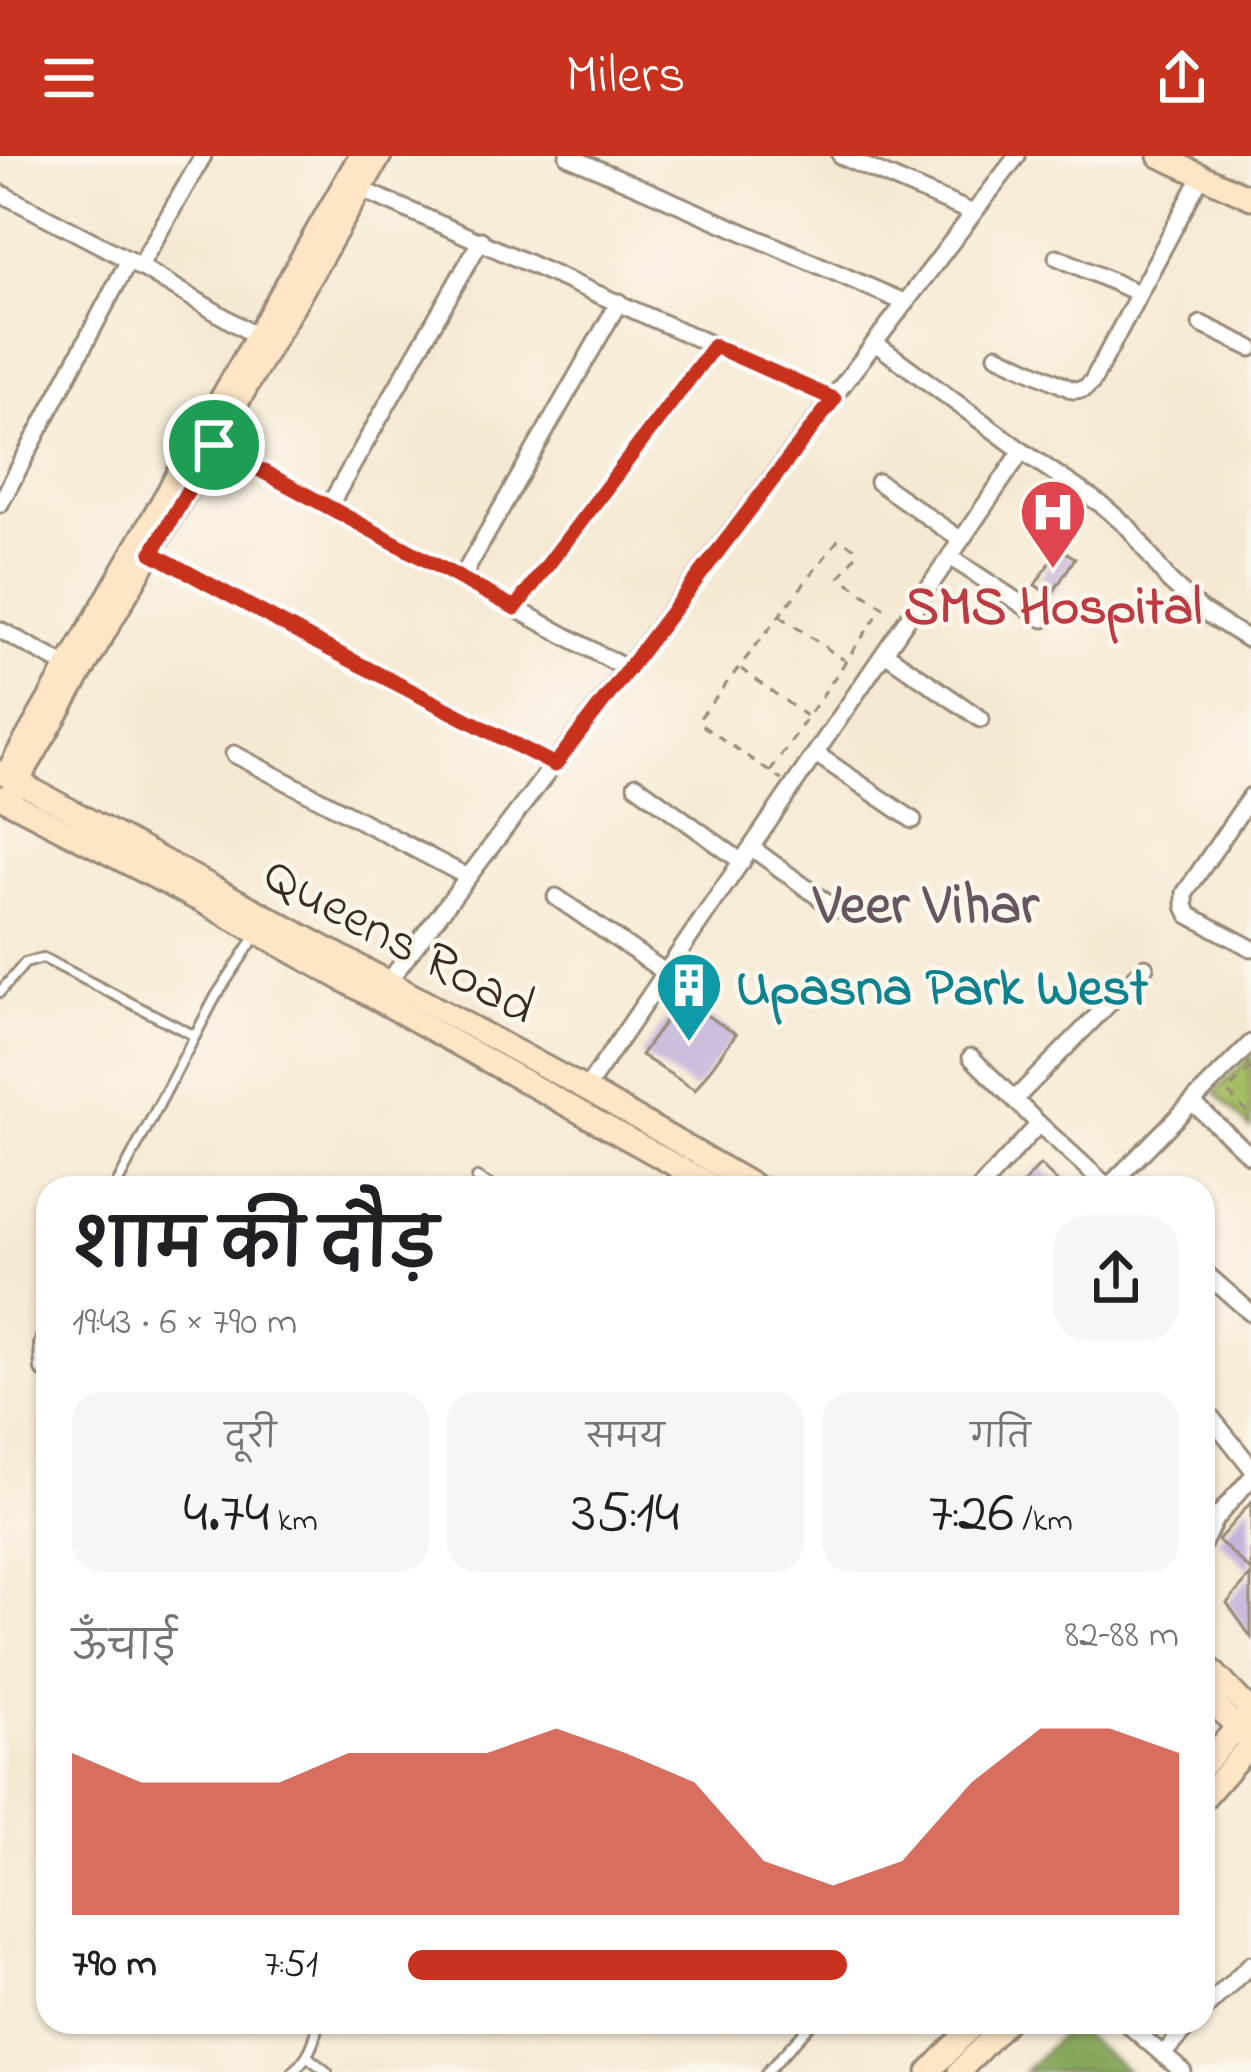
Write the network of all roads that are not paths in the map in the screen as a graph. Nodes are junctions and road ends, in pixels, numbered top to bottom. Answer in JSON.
{"nodes":[{"id":1,"x":359,"y":156,"type":"edge"},
{"id":2,"x":380,"y":156,"type":"edge"},
{"id":3,"x":568,"y":156,"type":"edge"},
{"id":4,"x":841,"y":156,"type":"edge"},
{"id":5,"x":1017,"y":156,"type":"edge"},
{"id":6,"x":1159,"y":156,"type":"edge"},
{"id":7,"x":200,"y":157,"type":"edge"},
{"id":8,"x":1202,"y":175,"type":"junction"},
{"id":9,"x":361,"y":189,"type":"junction"},
{"id":10,"x":1251,"y":198,"type":"edge"},
{"id":11,"x":2,"y":199,"type":"edge"},
{"id":12,"x":974,"y":213,"type":"junction"},
{"id":13,"x":482,"y":240,"type":"junction"},
{"id":14,"x":1057,"y":257,"type":"dead end"},
{"id":15,"x":134,"y":264,"type":"junction"},
{"id":16,"x":1138,"y":293,"type":"junction"},
{"id":17,"x":619,"y":302,"type":"junction"},
{"id":18,"x":906,"y":303,"type":"junction"},
{"id":19,"x":1202,"y":324,"type":"dead end"},
{"id":20,"x":264,"y":340,"type":"junction"},
{"id":21,"x":875,"y":343,"type":"junction"},
{"id":22,"x":714,"y":346,"type":"junction"},
{"id":23,"x":1251,"y":348,"type":"edge"},
{"id":24,"x":997,"y":355,"type":"dead end"},
{"id":25,"x":834,"y":399,"type":"junction"},
{"id":26,"x":214,"y":445,"type":"junction"},
{"id":27,"x":1022,"y":451,"type":"junction"},
{"id":28,"x":878,"y":482,"type":"dead end"},
{"id":29,"x":0,"y":504,"type":"edge"},
{"id":30,"x":328,"y":508,"type":"junction"},
{"id":31,"x":961,"y":540,"type":"junction"},
{"id":32,"x":152,"y":553,"type":"junction"},
{"id":33,"x":950,"y":557,"type":"junction"},
{"id":34,"x":461,"y":579,"type":"junction"},
{"id":35,"x":515,"y":608,"type":"junction"},
{"id":36,"x":1044,"y":620,"type":"dead end"},
{"id":37,"x":0,"y":630,"type":"edge"},
{"id":38,"x":1251,"y":640,"type":"edge"},
{"id":39,"x":885,"y":653,"type":"junction"},
{"id":40,"x":67,"y":666,"type":"junction"},
{"id":41,"x":627,"y":669,"type":"junction"},
{"id":42,"x":981,"y":719,"type":"dead end"},
{"id":43,"x":235,"y":754,"type":"dead end"},
{"id":44,"x":816,"y":754,"type":"junction"},
{"id":45,"x":555,"y":765,"type":"junction"},
{"id":46,"x":5,"y":785,"type":"edge"},
{"id":47,"x":636,"y":785,"type":"dead end"},
{"id":48,"x":1251,"y":796,"type":"edge"},
{"id":49,"x":913,"y":820,"type":"dead end"},
{"id":50,"x":747,"y":855,"type":"junction"},
{"id":51,"x":468,"y":877,"type":"junction"},
{"id":52,"x":556,"y":897,"type":"dead end"},
{"id":53,"x":835,"y":909,"type":"dead end"},
{"id":54,"x":262,"y":925,"type":"junction"},
{"id":55,"x":1251,"y":948,"type":"edge"},
{"id":56,"x":1145,"y":968,"type":"dead end"},
{"id":57,"x":667,"y":973,"type":"junction"},
{"id":58,"x":388,"y":982,"type":"junction"},
{"id":59,"x":0,"y":992,"type":"edge"},
{"id":60,"x":195,"y":1036,"type":"junction"},
{"id":61,"x":1251,"y":1043,"type":"edge"},
{"id":62,"x":971,"y":1057,"type":"dead end"},
{"id":63,"x":586,"y":1089,"type":"junction"},
{"id":64,"x":1016,"y":1099,"type":"junction"},
{"id":65,"x":1193,"y":1103,"type":"junction"},
{"id":66,"x":1039,"y":1124,"type":"junction"},
{"id":67,"x":1251,"y":1156,"type":"edge"},
{"id":68,"x":122,"y":1176,"type":"edge"},
{"id":69,"x":695,"y":1176,"type":"edge"},
{"id":70,"x":737,"y":1176,"type":"edge"},
{"id":71,"x":991,"y":1176,"type":"edge"},
{"id":72,"x":1096,"y":1176,"type":"edge"},
{"id":73,"x":1121,"y":1176,"type":"edge"},
{"id":74,"x":1215,"y":1282,"type":"edge"},
{"id":75,"x":1251,"y":1313,"type":"edge"},
{"id":76,"x":1215,"y":1422,"type":"edge"},
{"id":77,"x":1251,"y":1466,"type":"edge"},
{"id":78,"x":1251,"y":1478,"type":"edge"},
{"id":79,"x":1215,"y":1519,"type":"edge"},
{"id":80,"x":1215,"y":1685,"type":"edge"},
{"id":81,"x":1247,"y":1723,"type":"edge"},
{"id":82,"x":1215,"y":1754,"type":"edge"},
{"id":83,"x":1215,"y":1778,"type":"edge"},
{"id":84,"x":1251,"y":1964,"type":"edge"},
{"id":85,"x":1215,"y":1998,"type":"edge"},
{"id":86,"x":316,"y":2034,"type":"edge"},
{"id":87,"x":802,"y":2034,"type":"edge"},
{"id":88,"x":965,"y":2034,"type":"edge"},
{"id":89,"x":995,"y":2034,"type":"edge"},
{"id":90,"x":1139,"y":2034,"type":"edge"},
{"id":91,"x":1181,"y":2034,"type":"edge"},
{"id":92,"x":1163,"y":2054,"type":"junction"},
{"id":93,"x":308,"y":2057,"type":"junction"},
{"id":94,"x":292,"y":2072,"type":"edge"},
{"id":95,"x":327,"y":2072,"type":"edge"},
{"id":96,"x":767,"y":2072,"type":"edge"},
{"id":97,"x":929,"y":2072,"type":"edge"},
{"id":98,"x":959,"y":2072,"type":"edge"},
{"id":99,"x":1183,"y":2072,"type":"edge"}],
"edges":[{"from":1,"to":20,"type":"street"},
{"from":2,"to":9,"type":"street"},
{"from":3,"to":18,"type":"street"},
{"from":4,"to":12,"type":"street"},
{"from":5,"to":12,"type":"street"},
{"from":6,"to":8,"type":"street"},
{"from":7,"to":15,"type":"street"},
{"from":8,"to":10,"type":"street"},
{"from":8,"to":16,"type":"street"},
{"from":9,"to":13,"type":"street"},
{"from":9,"to":20,"type":"street"},
{"from":11,"to":15,"type":"street"},
{"from":12,"to":18,"type":"street"},
{"from":13,"to":17,"type":"street"},
{"from":13,"to":30,"type":"street"},
{"from":14,"to":16,"type":"street"},
{"from":15,"to":20,"type":"street"},
{"from":15,"to":29,"type":"street"},
{"from":16,"to":24,"type":"street"},
{"from":17,"to":22,"type":"street"},
{"from":17,"to":34,"type":"street"},
{"from":18,"to":21,"type":"street"},
{"from":19,"to":23,"type":"street"},
{"from":20,"to":26,"type":"street"},
{"from":20,"to":40,"type":"street"},
{"from":21,"to":25,"type":"street"},
{"from":21,"to":27,"type":"street"},
{"from":22,"to":25,"type":"street"},
{"from":22,"to":35,"type":"street"},
{"from":25,"to":41,"type":"street"},
{"from":26,"to":30,"type":"street"},
{"from":26,"to":32,"type":"street"},
{"from":27,"to":31,"type":"street"},
{"from":27,"to":38,"type":"street"},
{"from":28,"to":31,"type":"street"},
{"from":30,"to":34,"type":"street"},
{"from":31,"to":33,"type":"street"},
{"from":32,"to":45,"type":"street"},
{"from":32,"to":46,"type":"street"},
{"from":33,"to":36,"type":"street"},
{"from":33,"to":39,"type":"street"},
{"from":34,"to":35,"type":"street"},
{"from":35,"to":41,"type":"street"},
{"from":37,"to":40,"type":"street"},
{"from":39,"to":42,"type":"street"},
{"from":39,"to":44,"type":"street"},
{"from":40,"to":46,"type":"street"},
{"from":41,"to":45,"type":"street"},
{"from":43,"to":51,"type":"street"},
{"from":44,"to":49,"type":"street"},
{"from":44,"to":50,"type":"street"},
{"from":45,"to":51,"type":"street"},
{"from":46,"to":54,"type":"street","name":"Queens Road"},
{"from":47,"to":50,"type":"street"},
{"from":48,"to":55,"type":"street"},
{"from":50,"to":53,"type":"street"},
{"from":50,"to":57,"type":"street"},
{"from":51,"to":58,"type":"street"},
{"from":52,"to":57,"type":"street"},
{"from":54,"to":58,"type":"street","name":"Queens Road"},
{"from":54,"to":60,"type":"lane"},
{"from":54,"to":69,"type":"street","name":"Queens Road"},
{"from":56,"to":64,"type":"street"},
{"from":57,"to":63,"type":"street"},
{"from":58,"to":63,"type":"street","name":"Queens Road"},
{"from":59,"to":60,"type":"lane"},
{"from":60,"to":68,"type":"lane"},
{"from":61,"to":65,"type":"street"},
{"from":62,"to":64,"type":"street"},
{"from":63,"to":70,"type":"street","name":"Queens Road"},
{"from":64,"to":66,"type":"street"},
{"from":65,"to":67,"type":"street"},
{"from":65,"to":73,"type":"street"},
{"from":66,"to":71,"type":"street"},
{"from":66,"to":72,"type":"street"},
{"from":74,"to":75,"type":"street"},
{"from":76,"to":77,"type":"street"},
{"from":78,"to":79,"type":"street"},
{"from":80,"to":81,"type":"street"},
{"from":81,"to":82,"type":"street"},
{"from":81,"to":83,"type":"street"},
{"from":84,"to":85,"type":"street"},
{"from":86,"to":93,"type":"lane"},
{"from":87,"to":96,"type":"lane"},
{"from":88,"to":97,"type":"street"},
{"from":89,"to":98,"type":"street"},
{"from":90,"to":92,"type":"street"},
{"from":91,"to":92,"type":"street"},
{"from":92,"to":99,"type":"street"},
{"from":93,"to":94,"type":"lane"},
{"from":93,"to":95,"type":"lane"}]}
